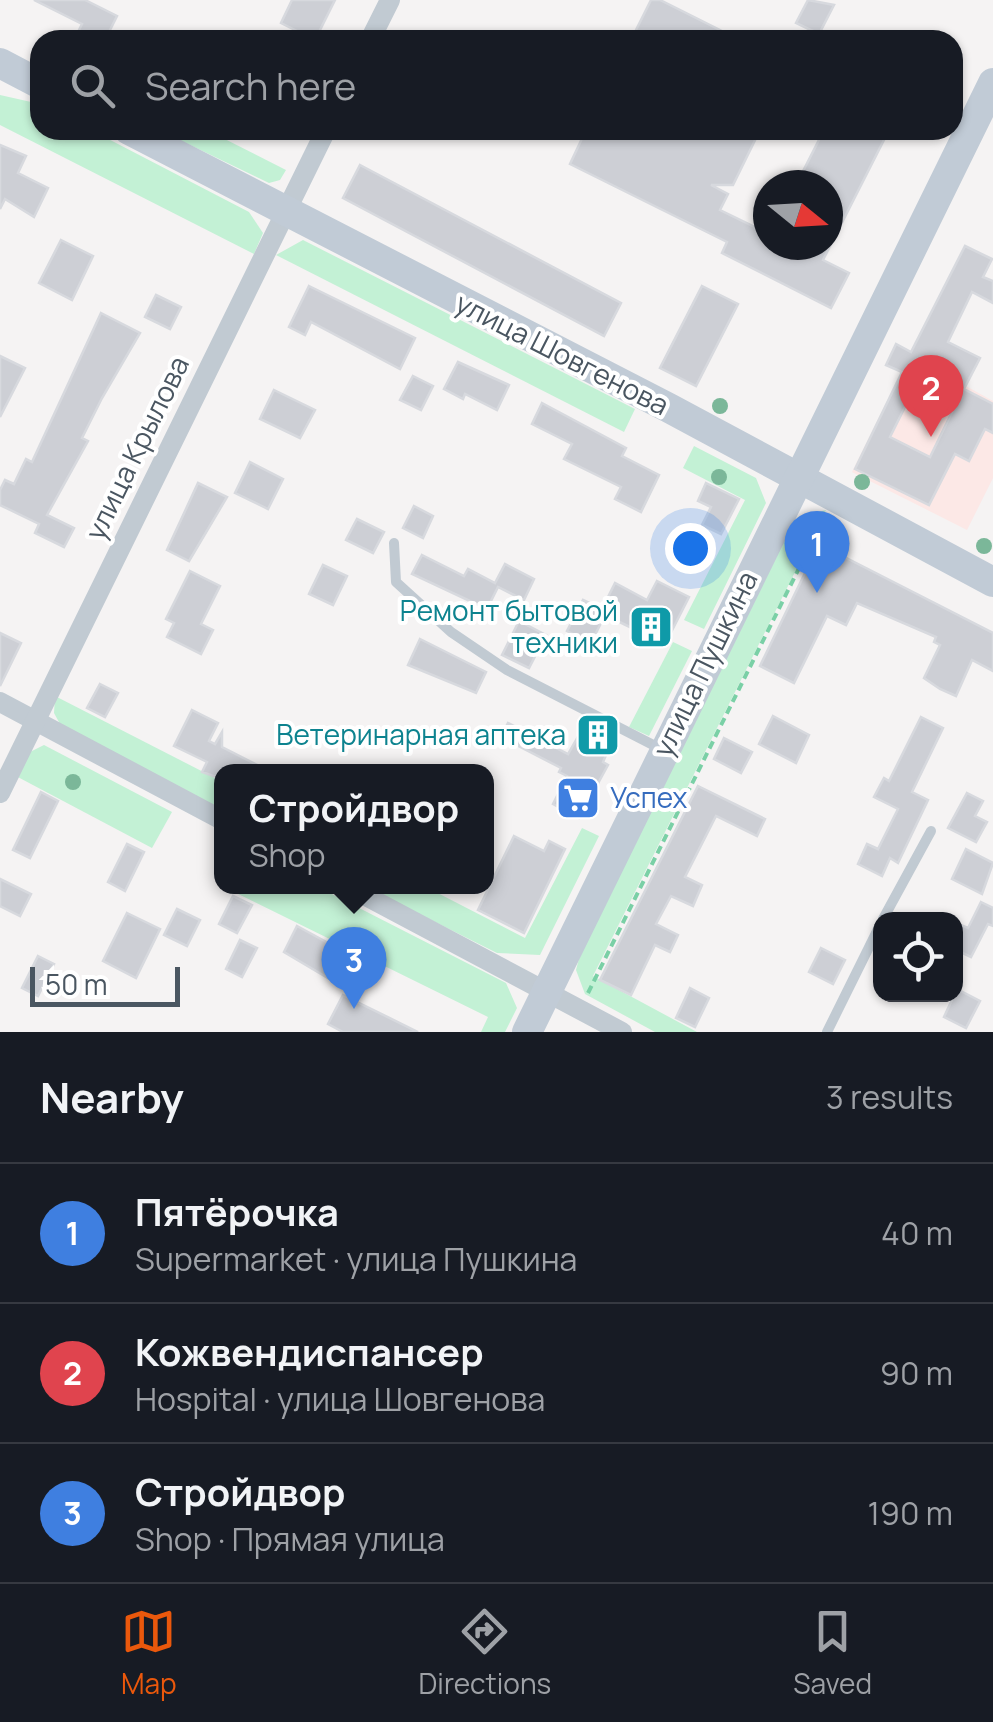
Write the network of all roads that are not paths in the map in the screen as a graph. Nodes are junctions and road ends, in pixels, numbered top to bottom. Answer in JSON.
{"nodes":[{"id":1,"x":390,"y":0,"type":"edge"},
{"id":2,"x":375,"y":30,"type":"edge"},
{"id":3,"x":0,"y":64,"type":"edge"},
{"id":4,"x":30,"y":79,"type":"edge"},
{"id":5,"x":993,"y":83,"type":"edge"},
{"id":6,"x":148,"y":140,"type":"edge"},
{"id":7,"x":321,"y":140,"type":"edge"},
{"id":8,"x":285,"y":211,"type":"junction"},
{"id":9,"x":797,"y":478,"type":"junction"},
{"id":10,"x":394,"y":543,"type":"dead end"},
{"id":11,"x":993,"y":582,"type":"edge"},
{"id":12,"x":0,"y":702,"type":"edge"},
{"id":13,"x":34,"y":720,"type":"junction"},
{"id":14,"x":664,"y":751,"type":"junction"},
{"id":15,"x":0,"y":792,"type":"edge"},
{"id":16,"x":214,"y":816,"type":"edge"},
{"id":17,"x":930,"y":831,"type":"dead end"},
{"id":18,"x":363,"y":894,"type":"edge"},
{"id":19,"x":887,"y":912,"type":"edge"},
{"id":20,"x":873,"y":940,"type":"edge"},
{"id":21,"x":546,"y":992,"type":"junction"},
{"id":22,"x":526,"y":1032,"type":"edge"},
{"id":23,"x":622,"y":1032,"type":"edge"},
{"id":24,"x":828,"y":1032,"type":"edge"}],
"edges":[{"from":1,"to":2,"type":"street"},
{"from":3,"to":4,"type":"main road"},
{"from":5,"to":9,"type":"main road","name":"улица Пушкина"},
{"from":6,"to":8,"type":"main road","name":"улица Шовгенова"},
{"from":7,"to":8,"type":"street","name":"улица Крылова"},
{"from":8,"to":9,"type":"main road","name":"улица Шовгенова"},
{"from":8,"to":13,"type":"street","name":"улица Крылова"},
{"from":9,"to":11,"type":"main road","name":"улица Шовгенова"},
{"from":9,"to":14,"type":"main road","name":"улица Пушкина"},
{"from":10,"to":14,"type":"lane"},
{"from":12,"to":13,"type":"street"},
{"from":13,"to":15,"type":"street","name":"улица Крылова"},
{"from":13,"to":16,"type":"street"},
{"from":14,"to":21,"type":"main road","name":"улица Пушкина"},
{"from":17,"to":19,"type":"lane"},
{"from":18,"to":21,"type":"street"},
{"from":20,"to":24,"type":"lane"},
{"from":21,"to":22,"type":"main road","name":"улица Пушкина"},
{"from":21,"to":23,"type":"street"}]}
